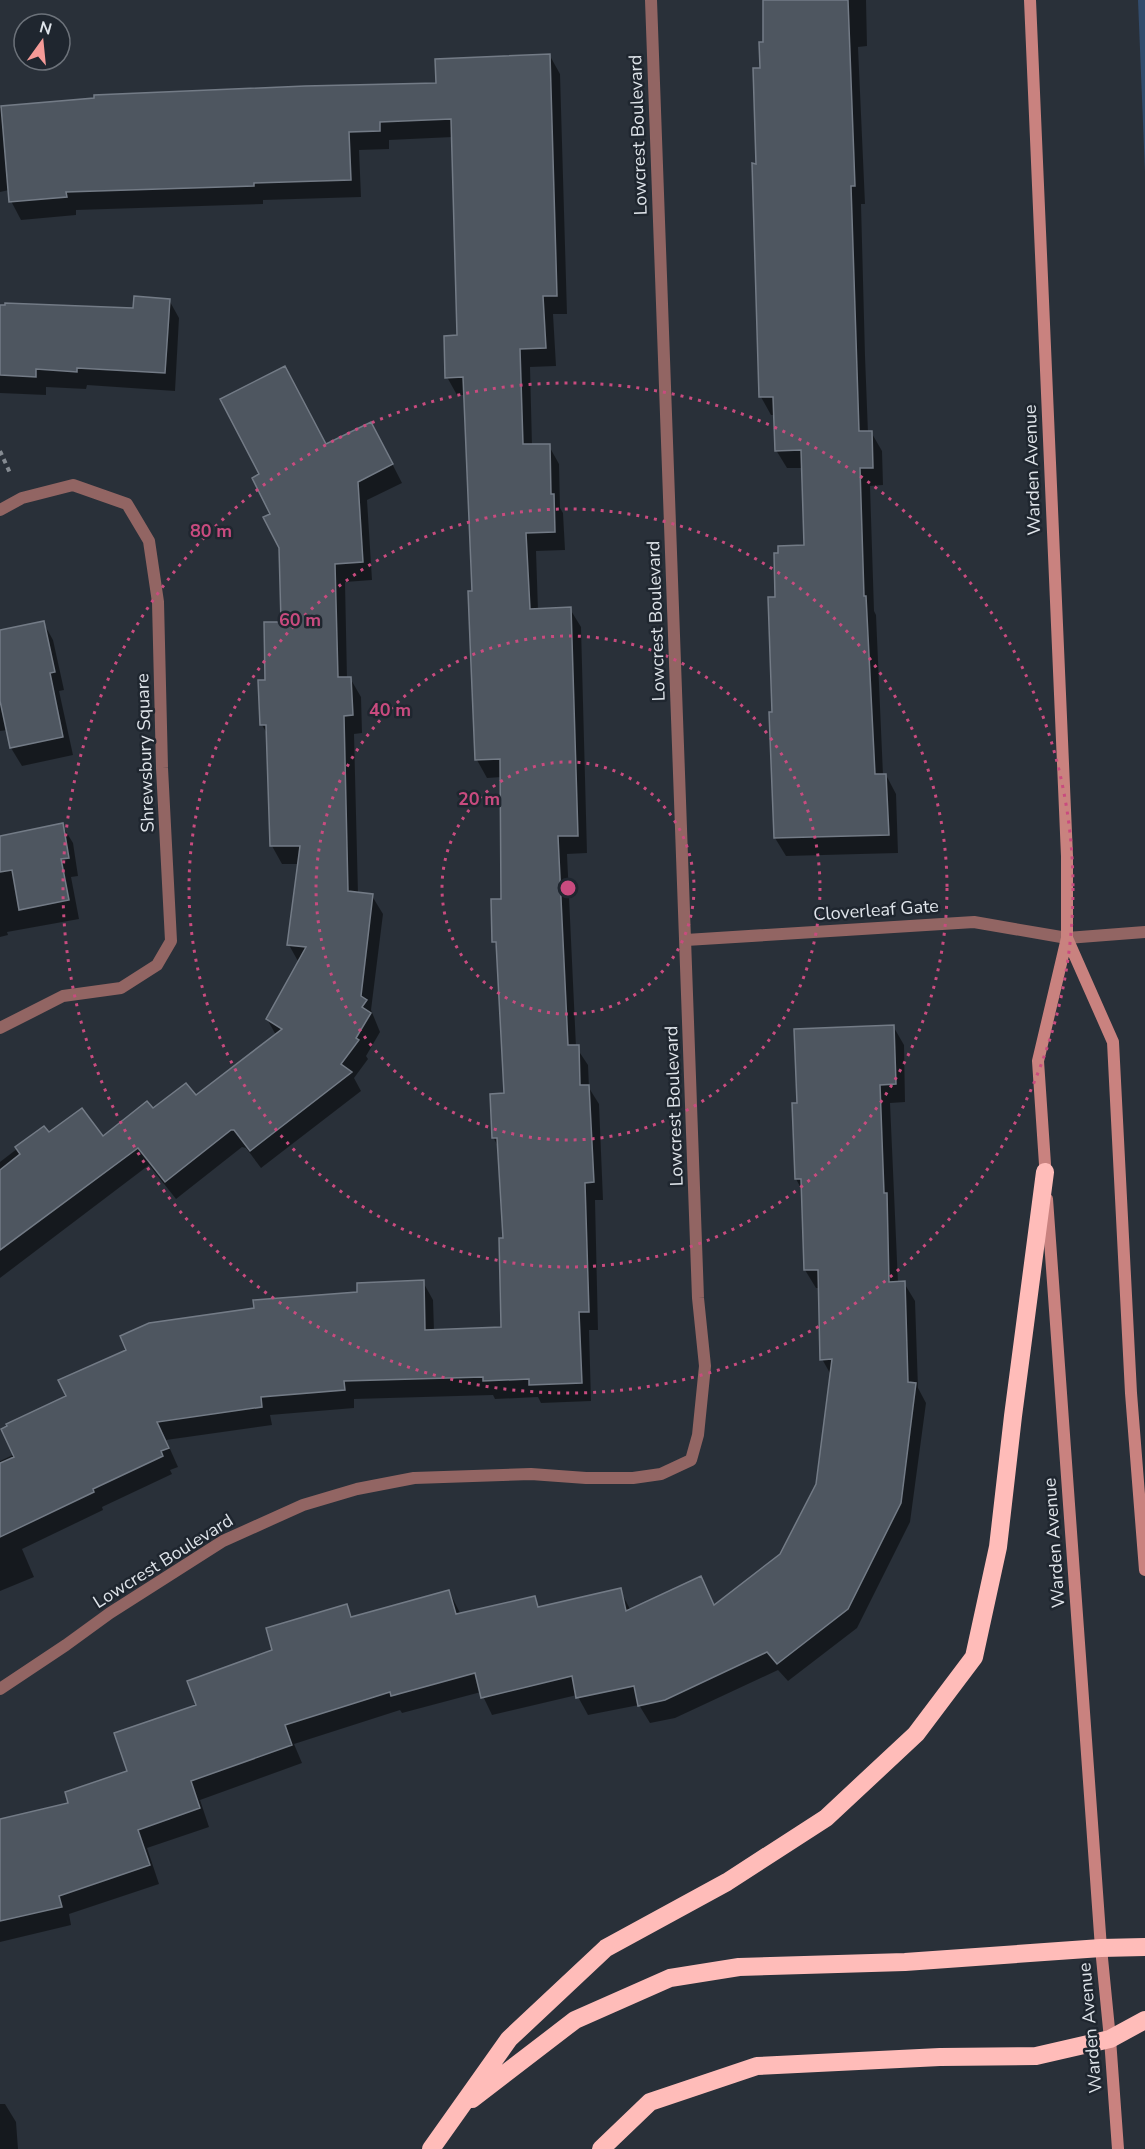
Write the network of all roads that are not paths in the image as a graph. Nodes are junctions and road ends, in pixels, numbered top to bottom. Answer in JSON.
{"nodes":[{"id":1,"x":651,"y":0,"type":"edge"},
{"id":2,"x":1030,"y":0,"type":"edge"},
{"id":3,"x":0,"y":510,"type":"edge"},
{"id":4,"x":1145,"y":932,"type":"edge"},
{"id":5,"x":1067,"y":938,"type":"junction"},
{"id":6,"x":686,"y":940,"type":"junction"},
{"id":7,"x":0,"y":1028,"type":"edge"},
{"id":8,"x":1045,"y":1172,"type":"junction"},
{"id":9,"x":1145,"y":1570,"type":"edge"},
{"id":10,"x":0,"y":1689,"type":"edge"},
{"id":11,"x":1145,"y":1947,"type":"edge"},
{"id":12,"x":1101,"y":1948,"type":"junction"},
{"id":13,"x":1145,"y":2020,"type":"edge"},
{"id":14,"x":1110,"y":2039,"type":"junction"},
{"id":15,"x":456,"y":2111,"type":"junction"},
{"id":16,"x":431,"y":2149,"type":"edge"},
{"id":17,"x":601,"y":2149,"type":"edge"},
{"id":18,"x":1118,"y":2149,"type":"edge"}],
"edges":[{"from":1,"to":6,"type":"street","name":"Lowcrest Boulevard"},
{"from":2,"to":5,"type":"main road","name":"Warden Avenue"},
{"from":3,"to":7,"type":"street","name":"Shrewsbury Square"},
{"from":4,"to":5,"type":"street","name":"Cloverleaf Gate"},
{"from":5,"to":6,"type":"street","name":"Cloverleaf Gate"},
{"from":5,"to":8,"type":"main road","name":"Warden Avenue"},
{"from":5,"to":9,"type":"main road","name":"Warden Avenue"},
{"from":6,"to":10,"type":"street","name":"Lowcrest Boulevard"},
{"from":8,"to":12,"type":"main road","name":"Warden Avenue"},
{"from":8,"to":15,"type":"highway"},
{"from":11,"to":12,"type":"highway"},
{"from":12,"to":14,"type":"main road","name":"Warden Avenue"},
{"from":12,"to":15,"type":"highway"},
{"from":13,"to":14,"type":"highway"},
{"from":14,"to":17,"type":"highway"},
{"from":14,"to":18,"type":"main road","name":"Warden Avenue"},
{"from":15,"to":16,"type":"highway"}]}
